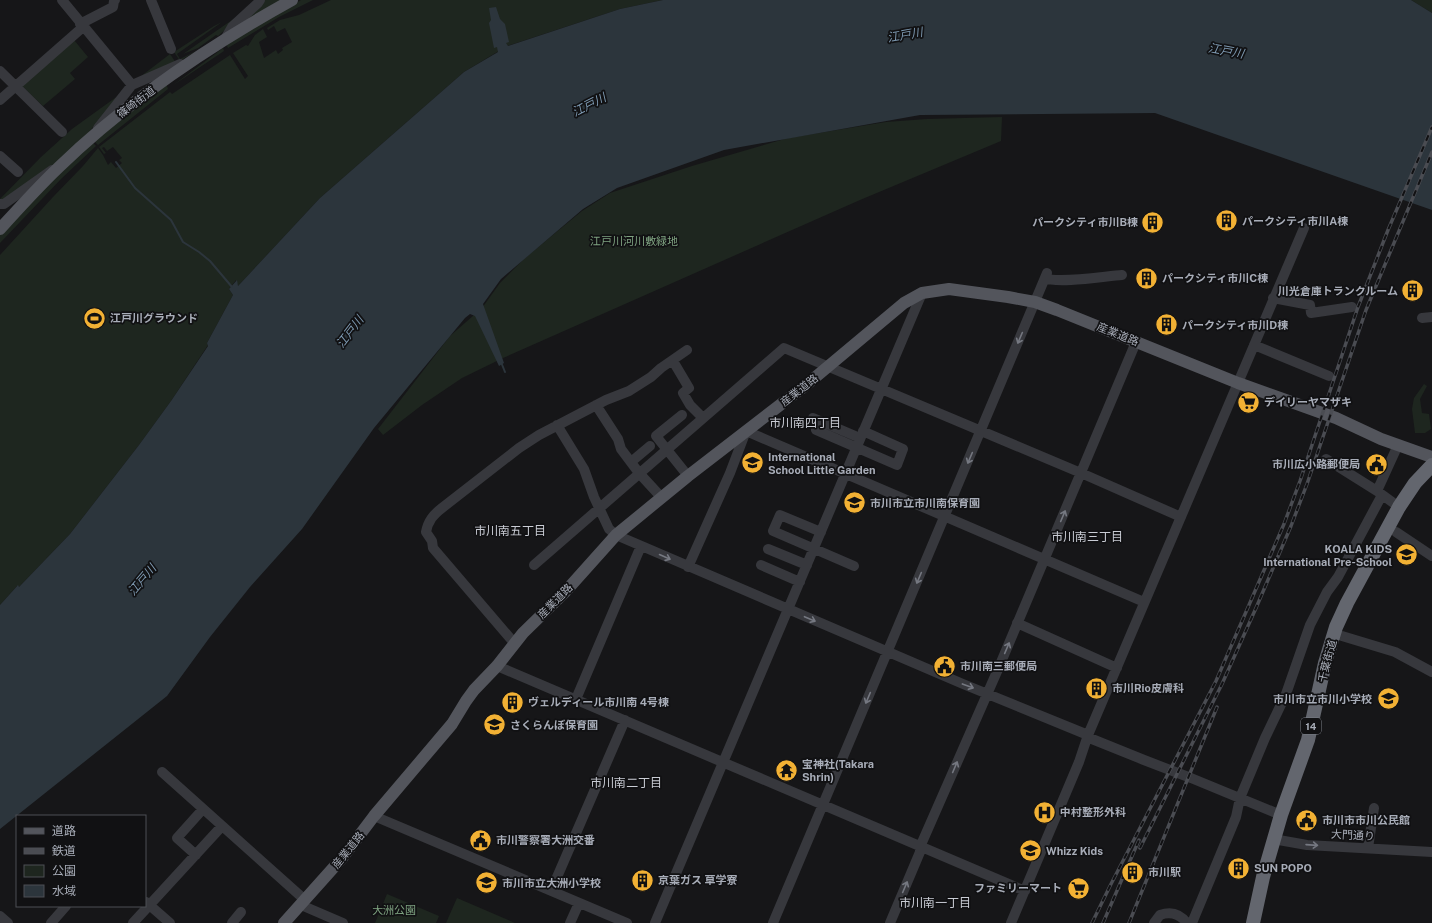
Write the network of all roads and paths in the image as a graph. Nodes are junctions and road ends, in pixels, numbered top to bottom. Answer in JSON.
{"nodes":[{"id":1,"x":62,"y":0,"type":"edge"},
{"id":2,"x":115,"y":0,"type":"edge"},
{"id":3,"x":150,"y":0,"type":"edge"},
{"id":4,"x":260,"y":0,"type":"edge"},
{"id":5,"x":292,"y":0,"type":"edge"},
{"id":6,"x":82,"y":25,"type":"junction"},
{"id":7,"x":225,"y":39,"type":"junction"},
{"id":8,"x":171,"y":49,"type":"dead end"},
{"id":9,"x":193,"y":60,"type":"junction"},
{"id":10,"x":0,"y":71,"type":"edge"},
{"id":11,"x":132,"y":85,"type":"junction"},
{"id":12,"x":15,"y":86,"type":"junction"},
{"id":13,"x":0,"y":100,"type":"edge"},
{"id":14,"x":62,"y":132,"type":"dead end"},
{"id":15,"x":96,"y":134,"type":"junction"},
{"id":16,"x":0,"y":156,"type":"edge"},
{"id":17,"x":59,"y":167,"type":"junction"},
{"id":18,"x":18,"y":172,"type":"dead end"},
{"id":19,"x":0,"y":204,"type":"edge"},
{"id":20,"x":0,"y":228,"type":"edge"},
{"id":21,"x":1304,"y":228,"type":"dead end"},
{"id":22,"x":1122,"y":275,"type":"dead end"},
{"id":23,"x":922,"y":293,"type":"junction"},
{"id":24,"x":1273,"y":298,"type":"junction"},
{"id":25,"x":1035,"y":302,"type":"junction"},
{"id":26,"x":1352,"y":307,"type":"dead end"},
{"id":27,"x":1136,"y":342,"type":"junction"},
{"id":28,"x":1254,"y":345,"type":"junction"},
{"id":29,"x":687,"y":350,"type":"dead end"},
{"id":30,"x":673,"y":361,"type":"junction"},
{"id":31,"x":829,"y":366,"type":"junction"},
{"id":32,"x":1329,"y":376,"type":"dead end"},
{"id":33,"x":1238,"y":382,"type":"junction"},
{"id":34,"x":881,"y":389,"type":"junction"},
{"id":35,"x":596,"y":405,"type":"junction"},
{"id":36,"x":682,"y":415,"type":"dead end"},
{"id":37,"x":703,"y":418,"type":"junction"},
{"id":38,"x":813,"y":418,"type":"dead end"},
{"id":39,"x":557,"y":425,"type":"junction"},
{"id":40,"x":816,"y":430,"type":"dead end"},
{"id":41,"x":746,"y":431,"type":"junction"},
{"id":42,"x":981,"y":431,"type":"junction"},
{"id":43,"x":860,"y":439,"type":"junction"},
{"id":44,"x":1398,"y":445,"type":"junction"},
{"id":45,"x":650,"y":446,"type":"dead end"},
{"id":46,"x":667,"y":449,"type":"junction"},
{"id":47,"x":1432,"y":457,"type":"edge"},
{"id":48,"x":1326,"y":459,"type":"dead end"},
{"id":49,"x":631,"y":462,"type":"junction"},
{"id":50,"x":1432,"y":464,"type":"edge"},
{"id":51,"x":639,"y":473,"type":"junction"},
{"id":52,"x":1081,"y":473,"type":"junction"},
{"id":53,"x":846,"y":474,"type":"junction"},
{"id":54,"x":688,"y":476,"type":"junction"},
{"id":55,"x":1432,"y":477,"type":"edge"},
{"id":56,"x":1380,"y":493,"type":"junction"},
{"id":57,"x":662,"y":498,"type":"junction"},
{"id":58,"x":1400,"y":507,"type":"junction"},
{"id":59,"x":600,"y":508,"type":"junction"},
{"id":60,"x":945,"y":516,"type":"junction"},
{"id":61,"x":1180,"y":517,"type":"junction"},
{"id":62,"x":821,"y":532,"type":"junction"},
{"id":63,"x":1396,"y":532,"type":"junction"},
{"id":64,"x":616,"y":535,"type":"junction"},
{"id":65,"x":641,"y":546,"type":"junction"},
{"id":66,"x":768,"y":548,"type":"dead end"},
{"id":67,"x":814,"y":548,"type":"junction"},
{"id":68,"x":1432,"y":556,"type":"edge"},
{"id":69,"x":1044,"y":558,"type":"junction"},
{"id":70,"x":534,"y":565,"type":"dead end"},
{"id":71,"x":761,"y":565,"type":"dead end"},
{"id":72,"x":807,"y":565,"type":"junction"},
{"id":73,"x":854,"y":566,"type":"dead end"},
{"id":74,"x":688,"y":567,"type":"junction"},
{"id":75,"x":800,"y":582,"type":"junction"},
{"id":76,"x":1144,"y":602,"type":"junction"},
{"id":77,"x":788,"y":610,"type":"junction"},
{"id":78,"x":1017,"y":623,"type":"junction"},
{"id":79,"x":1342,"y":636,"type":"junction"},
{"id":80,"x":515,"y":644,"type":"junction"},
{"id":81,"x":887,"y":651,"type":"junction"},
{"id":82,"x":497,"y":666,"type":"junction"},
{"id":83,"x":1117,"y":668,"type":"junction"},
{"id":84,"x":1432,"y":672,"type":"edge"},
{"id":85,"x":987,"y":692,"type":"junction"},
{"id":86,"x":576,"y":699,"type":"junction"},
{"id":87,"x":625,"y":720,"type":"junction"},
{"id":88,"x":1087,"y":736,"type":"junction"},
{"id":89,"x":724,"y":762,"type":"junction"},
{"id":90,"x":162,"y":772,"type":"dead end"},
{"id":91,"x":1240,"y":798,"type":"junction"},
{"id":92,"x":823,"y":805,"type":"junction"},
{"id":93,"x":1374,"y":808,"type":"dead end"},
{"id":94,"x":203,"y":809,"type":"junction"},
{"id":95,"x":1281,"y":815,"type":"junction"},
{"id":96,"x":374,"y":816,"type":"junction"},
{"id":97,"x":222,"y":826,"type":"junction"},
{"id":98,"x":1278,"y":840,"type":"junction"},
{"id":99,"x":920,"y":847,"type":"junction"},
{"id":100,"x":1368,"y":848,"type":"junction"},
{"id":101,"x":1432,"y":852,"type":"edge"},
{"id":102,"x":196,"y":855,"type":"junction"},
{"id":103,"x":551,"y":891,"type":"junction"},
{"id":104,"x":1025,"y":891,"type":"junction"},
{"id":105,"x":303,"y":902,"type":"junction"},
{"id":106,"x":147,"y":903,"type":"edge"},
{"id":107,"x":579,"y":903,"type":"junction"},
{"id":108,"x":65,"y":907,"type":"edge"},
{"id":109,"x":144,"y":907,"type":"edge"},
{"id":110,"x":241,"y":912,"type":"dead end"},
{"id":111,"x":166,"y":922,"type":"edge"},
{"id":112,"x":51,"y":923,"type":"edge"},
{"id":113,"x":133,"y":923,"type":"edge"},
{"id":114,"x":232,"y":923,"type":"edge"},
{"id":115,"x":284,"y":923,"type":"edge"},
{"id":116,"x":343,"y":923,"type":"edge"},
{"id":117,"x":570,"y":923,"type":"edge"},
{"id":118,"x":627,"y":923,"type":"edge"},
{"id":119,"x":655,"y":923,"type":"edge"},
{"id":120,"x":773,"y":923,"type":"edge"},
{"id":121,"x":890,"y":923,"type":"edge"},
{"id":122,"x":1012,"y":923,"type":"edge"},
{"id":123,"x":1154,"y":923,"type":"edge"},
{"id":124,"x":1187,"y":923,"type":"edge"},
{"id":125,"x":1192,"y":923,"type":"edge"},
{"id":126,"x":1253,"y":923,"type":"edge"},
{"id":127,"x":1261,"y":923,"type":"edge"}],
"edges":[{"from":1,"to":6,"type":"street"},
{"from":2,"to":6,"type":"street"},
{"from":3,"to":8,"type":"street"},
{"from":4,"to":7,"type":"street"},
{"from":5,"to":7,"type":"main road","name":"篠崎街道"},
{"from":6,"to":11,"type":"street"},
{"from":6,"to":12,"type":"street"},
{"from":7,"to":9,"type":"main road","name":"篠崎街道"},
{"from":9,"to":11,"type":"street"},
{"from":9,"to":15,"type":"main road","name":"篠崎街道"},
{"from":10,"to":12,"type":"street"},
{"from":11,"to":15,"type":"street"},
{"from":12,"to":13,"type":"street"},
{"from":12,"to":14,"type":"street"},
{"from":15,"to":17,"type":"main road","name":"篠崎街道"},
{"from":16,"to":18,"type":"street"},
{"from":17,"to":19,"type":"street"},
{"from":17,"to":20,"type":"main road","name":"篠崎街道"},
{"from":21,"to":24,"type":"street"},
{"from":22,"to":25,"type":"street"},
{"from":23,"to":25,"type":"main road","name":"産業道路"},
{"from":23,"to":31,"type":"main road","name":"産業道路"},
{"from":23,"to":34,"type":"street"},
{"from":24,"to":26,"type":"street"},
{"from":24,"to":28,"type":"street"},
{"from":25,"to":27,"type":"main road","name":"産業道路"},
{"from":25,"to":42,"type":"street","one_way":true},
{"from":27,"to":33,"type":"main road","name":"産業道路"},
{"from":27,"to":52,"type":"street"},
{"from":28,"to":32,"type":"street"},
{"from":28,"to":33,"type":"street"},
{"from":29,"to":30,"type":"street"},
{"from":30,"to":35,"type":"street"},
{"from":30,"to":37,"type":"street"},
{"from":31,"to":34,"type":"street"},
{"from":31,"to":37,"type":"street"},
{"from":31,"to":41,"type":"main road","name":"産業道路"},
{"from":33,"to":44,"type":"main road","name":"産業道路"},
{"from":33,"to":61,"type":"street"},
{"from":34,"to":42,"type":"street"},
{"from":34,"to":43,"type":"street"},
{"from":35,"to":39,"type":"street"},
{"from":35,"to":49,"type":"street"},
{"from":36,"to":46,"type":"street"},
{"from":37,"to":46,"type":"street"},
{"from":38,"to":43,"type":"street"},
{"from":39,"to":59,"type":"street"},
{"from":39,"to":80,"type":"street"},
{"from":40,"to":43,"type":"street"},
{"from":41,"to":53,"type":"street"},
{"from":41,"to":54,"type":"main road","name":"産業道路"},
{"from":41,"to":74,"type":"street"},
{"from":42,"to":52,"type":"street"},
{"from":42,"to":60,"type":"street","one_way":true},
{"from":43,"to":53,"type":"street"},
{"from":44,"to":47,"type":"main road","name":"産業道路"},
{"from":44,"to":56,"type":"street"},
{"from":45,"to":49,"type":"street"},
{"from":46,"to":51,"type":"street"},
{"from":46,"to":54,"type":"street"},
{"from":48,"to":56,"type":"street"},
{"from":49,"to":51,"type":"street"},
{"from":50,"to":58,"type":"highway","name":"千葉街道","number":"14"},
{"from":51,"to":57,"type":"street"},
{"from":51,"to":59,"type":"street"},
{"from":52,"to":61,"type":"street"},
{"from":69,"to":52,"type":"street","one_way":true},
{"from":53,"to":60,"type":"street"},
{"from":53,"to":62,"type":"street"},
{"from":54,"to":57,"type":"main road","name":"産業道路"},
{"from":55,"to":63,"type":"highway","name":"千葉街道","number":"14"},
{"from":56,"to":58,"type":"street"},
{"from":56,"to":91,"type":"street"},
{"from":57,"to":64,"type":"main road","name":"産業道路"},
{"from":58,"to":95,"type":"highway","name":"千葉街道","number":"14"},
{"from":59,"to":64,"type":"street"},
{"from":59,"to":70,"type":"street"},
{"from":60,"to":69,"type":"street"},
{"from":60,"to":81,"type":"street","one_way":true},
{"from":61,"to":76,"type":"street"},
{"from":62,"to":67,"type":"street"},
{"from":62,"to":67,"type":"street"},
{"from":63,"to":68,"type":"street"},
{"from":63,"to":79,"type":"highway","name":"千葉街道","number":"14"},
{"from":64,"to":65,"type":"street"},
{"from":64,"to":80,"type":"main road","name":"産業道路"},
{"from":65,"to":74,"type":"street","one_way":true},
{"from":65,"to":86,"type":"street"},
{"from":66,"to":72,"type":"street"},
{"from":67,"to":72,"type":"street"},
{"from":67,"to":73,"type":"street"},
{"from":69,"to":76,"type":"street"},
{"from":69,"to":78,"type":"street"},
{"from":71,"to":75,"type":"street"},
{"from":72,"to":75,"type":"street"},
{"from":74,"to":77,"type":"street"},
{"from":75,"to":77,"type":"street"},
{"from":76,"to":83,"type":"street"},
{"from":77,"to":81,"type":"street","one_way":true},
{"from":77,"to":89,"type":"street"},
{"from":78,"to":83,"type":"street"},
{"from":85,"to":78,"type":"street","one_way":true},
{"from":79,"to":84,"type":"street"},
{"from":79,"to":98,"type":"highway","name":"千葉街道","number":"14"},
{"from":80,"to":82,"type":"main road","name":"産業道路"},
{"from":81,"to":85,"type":"street","one_way":true},
{"from":81,"to":92,"type":"street","one_way":true},
{"from":82,"to":86,"type":"street"},
{"from":82,"to":96,"type":"main road","name":"産業道路"},
{"from":83,"to":88,"type":"street"},
{"from":85,"to":88,"type":"street"},
{"from":99,"to":85,"type":"street","one_way":true},
{"from":86,"to":87,"type":"street"},
{"from":87,"to":89,"type":"street"},
{"from":87,"to":103,"type":"street"},
{"from":88,"to":91,"type":"street"},
{"from":88,"to":104,"type":"street"},
{"from":89,"to":92,"type":"street"},
{"from":89,"to":119,"type":"street"},
{"from":90,"to":94,"type":"street"},
{"from":91,"to":95,"type":"street"},
{"from":91,"to":125,"type":"street"},
{"from":92,"to":99,"type":"street"},
{"from":92,"to":120,"type":"street"},
{"from":93,"to":100,"type":"street"},
{"from":94,"to":97,"type":"street"},
{"from":94,"to":102,"type":"street"},
{"from":95,"to":98,"type":"highway","name":"千葉街道","number":"14"},
{"from":96,"to":103,"type":"street"},
{"from":96,"to":105,"type":"main road","name":"産業道路"},
{"from":97,"to":102,"type":"street"},
{"from":97,"to":105,"type":"street"},
{"from":98,"to":100,"type":"street","name":"大門通り","one_way":true},
{"from":98,"to":126,"type":"highway","name":"千葉街道","number":"14"},
{"from":98,"to":127,"type":"highway","name":"千葉街道","number":"14"},
{"from":99,"to":104,"type":"street"},
{"from":121,"to":99,"type":"street","one_way":true},
{"from":100,"to":101,"type":"street","name":"大門通り"},
{"from":102,"to":106,"type":"street"},
{"from":103,"to":107,"type":"street"},
{"from":104,"to":122,"type":"street"},
{"from":105,"to":115,"type":"main road","name":"産業道路"},
{"from":105,"to":116,"type":"street"},
{"from":106,"to":111,"type":"street"},
{"from":107,"to":117,"type":"street"},
{"from":107,"to":118,"type":"street"},
{"from":108,"to":112,"type":"street"},
{"from":109,"to":113,"type":"street"},
{"from":110,"to":114,"type":"street"},
{"from":123,"to":124,"type":"street"}]}
